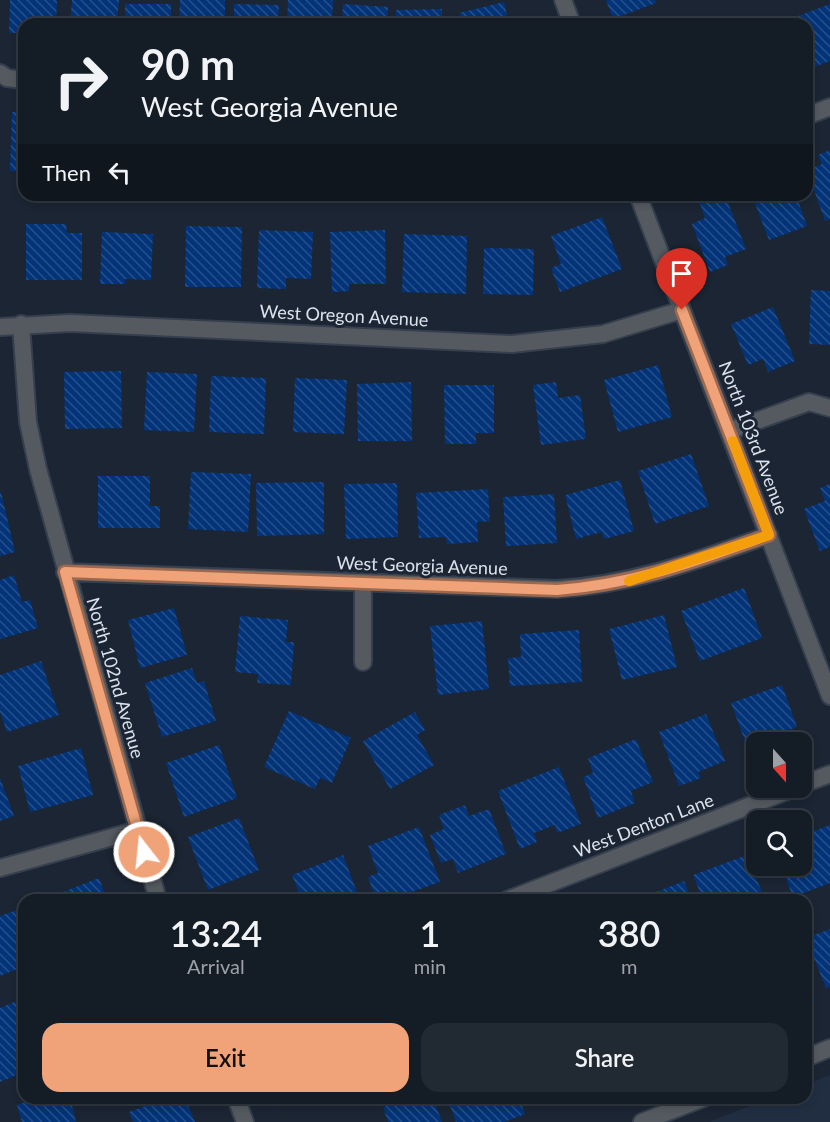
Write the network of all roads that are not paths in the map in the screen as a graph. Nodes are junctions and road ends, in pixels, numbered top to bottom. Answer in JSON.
{"nodes":[{"id":1,"x":563,"y":0,"type":"edge"},
{"id":2,"x":570,"y":18,"type":"edge"},
{"id":3,"x":0,"y":73,"type":"edge"},
{"id":4,"x":18,"y":79,"type":"edge"},
{"id":5,"x":830,"y":107,"type":"edge"},
{"id":6,"x":813,"y":114,"type":"edge"},
{"id":7,"x":640,"y":201,"type":"edge"},
{"id":8,"x":682,"y":310,"type":"junction"},
{"id":9,"x":21,"y":324,"type":"junction"},
{"id":10,"x":0,"y":327,"type":"edge"},
{"id":11,"x":830,"y":408,"type":"edge"},
{"id":12,"x":729,"y":431,"type":"junction"},
{"id":13,"x":769,"y":535,"type":"junction"},
{"id":14,"x":65,"y":572,"type":"junction"},
{"id":15,"x":363,"y":584,"type":"junction"},
{"id":16,"x":363,"y":662,"type":"dead end"},
{"id":17,"x":830,"y":696,"type":"edge"},
{"id":18,"x":830,"y":774,"type":"edge"},
{"id":19,"x":812,"y":781,"type":"edge"},
{"id":20,"x":769,"y":798,"type":"edge"},
{"id":21,"x":138,"y":830,"type":"junction"},
{"id":22,"x":0,"y":868,"type":"edge"},
{"id":23,"x":156,"y":894,"type":"edge"},
{"id":24,"x":522,"y":894,"type":"edge"},
{"id":25,"x":830,"y":1048,"type":"edge"},
{"id":26,"x":812,"y":1056,"type":"edge"},
{"id":27,"x":238,"y":1104,"type":"edge"},
{"id":28,"x":688,"y":1104,"type":"edge"},
{"id":29,"x":245,"y":1122,"type":"edge"},
{"id":30,"x":642,"y":1122,"type":"edge"}],
"edges":[{"from":1,"to":2,"type":"street"},
{"from":3,"to":4,"type":"street"},
{"from":5,"to":6,"type":"street"},
{"from":7,"to":8,"type":"street","name":"North 103rd Avenue"},
{"from":8,"to":9,"type":"street","name":"West Oregon Avenue"},
{"from":8,"to":12,"type":"street","name":"North 103rd Avenue"},
{"from":9,"to":10,"type":"street","name":"West Oregon Avenue"},
{"from":9,"to":14,"type":"street","name":"North 102nd Avenue"},
{"from":11,"to":12,"type":"street"},
{"from":12,"to":13,"type":"street","name":"North 103rd Avenue"},
{"from":13,"to":15,"type":"street","name":"West Georgia Avenue"},
{"from":13,"to":17,"type":"street","name":"North 103rd Avenue"},
{"from":14,"to":15,"type":"street","name":"West Georgia Avenue"},
{"from":14,"to":21,"type":"street","name":"North 102nd Avenue"},
{"from":15,"to":16,"type":"street"},
{"from":18,"to":19,"type":"street"},
{"from":20,"to":24,"type":"street","name":"West Denton Lane"},
{"from":21,"to":22,"type":"street"},
{"from":21,"to":23,"type":"street","name":"North 102nd Avenue"},
{"from":25,"to":26,"type":"street"},
{"from":27,"to":29,"type":"street"},
{"from":28,"to":30,"type":"street"}]}
